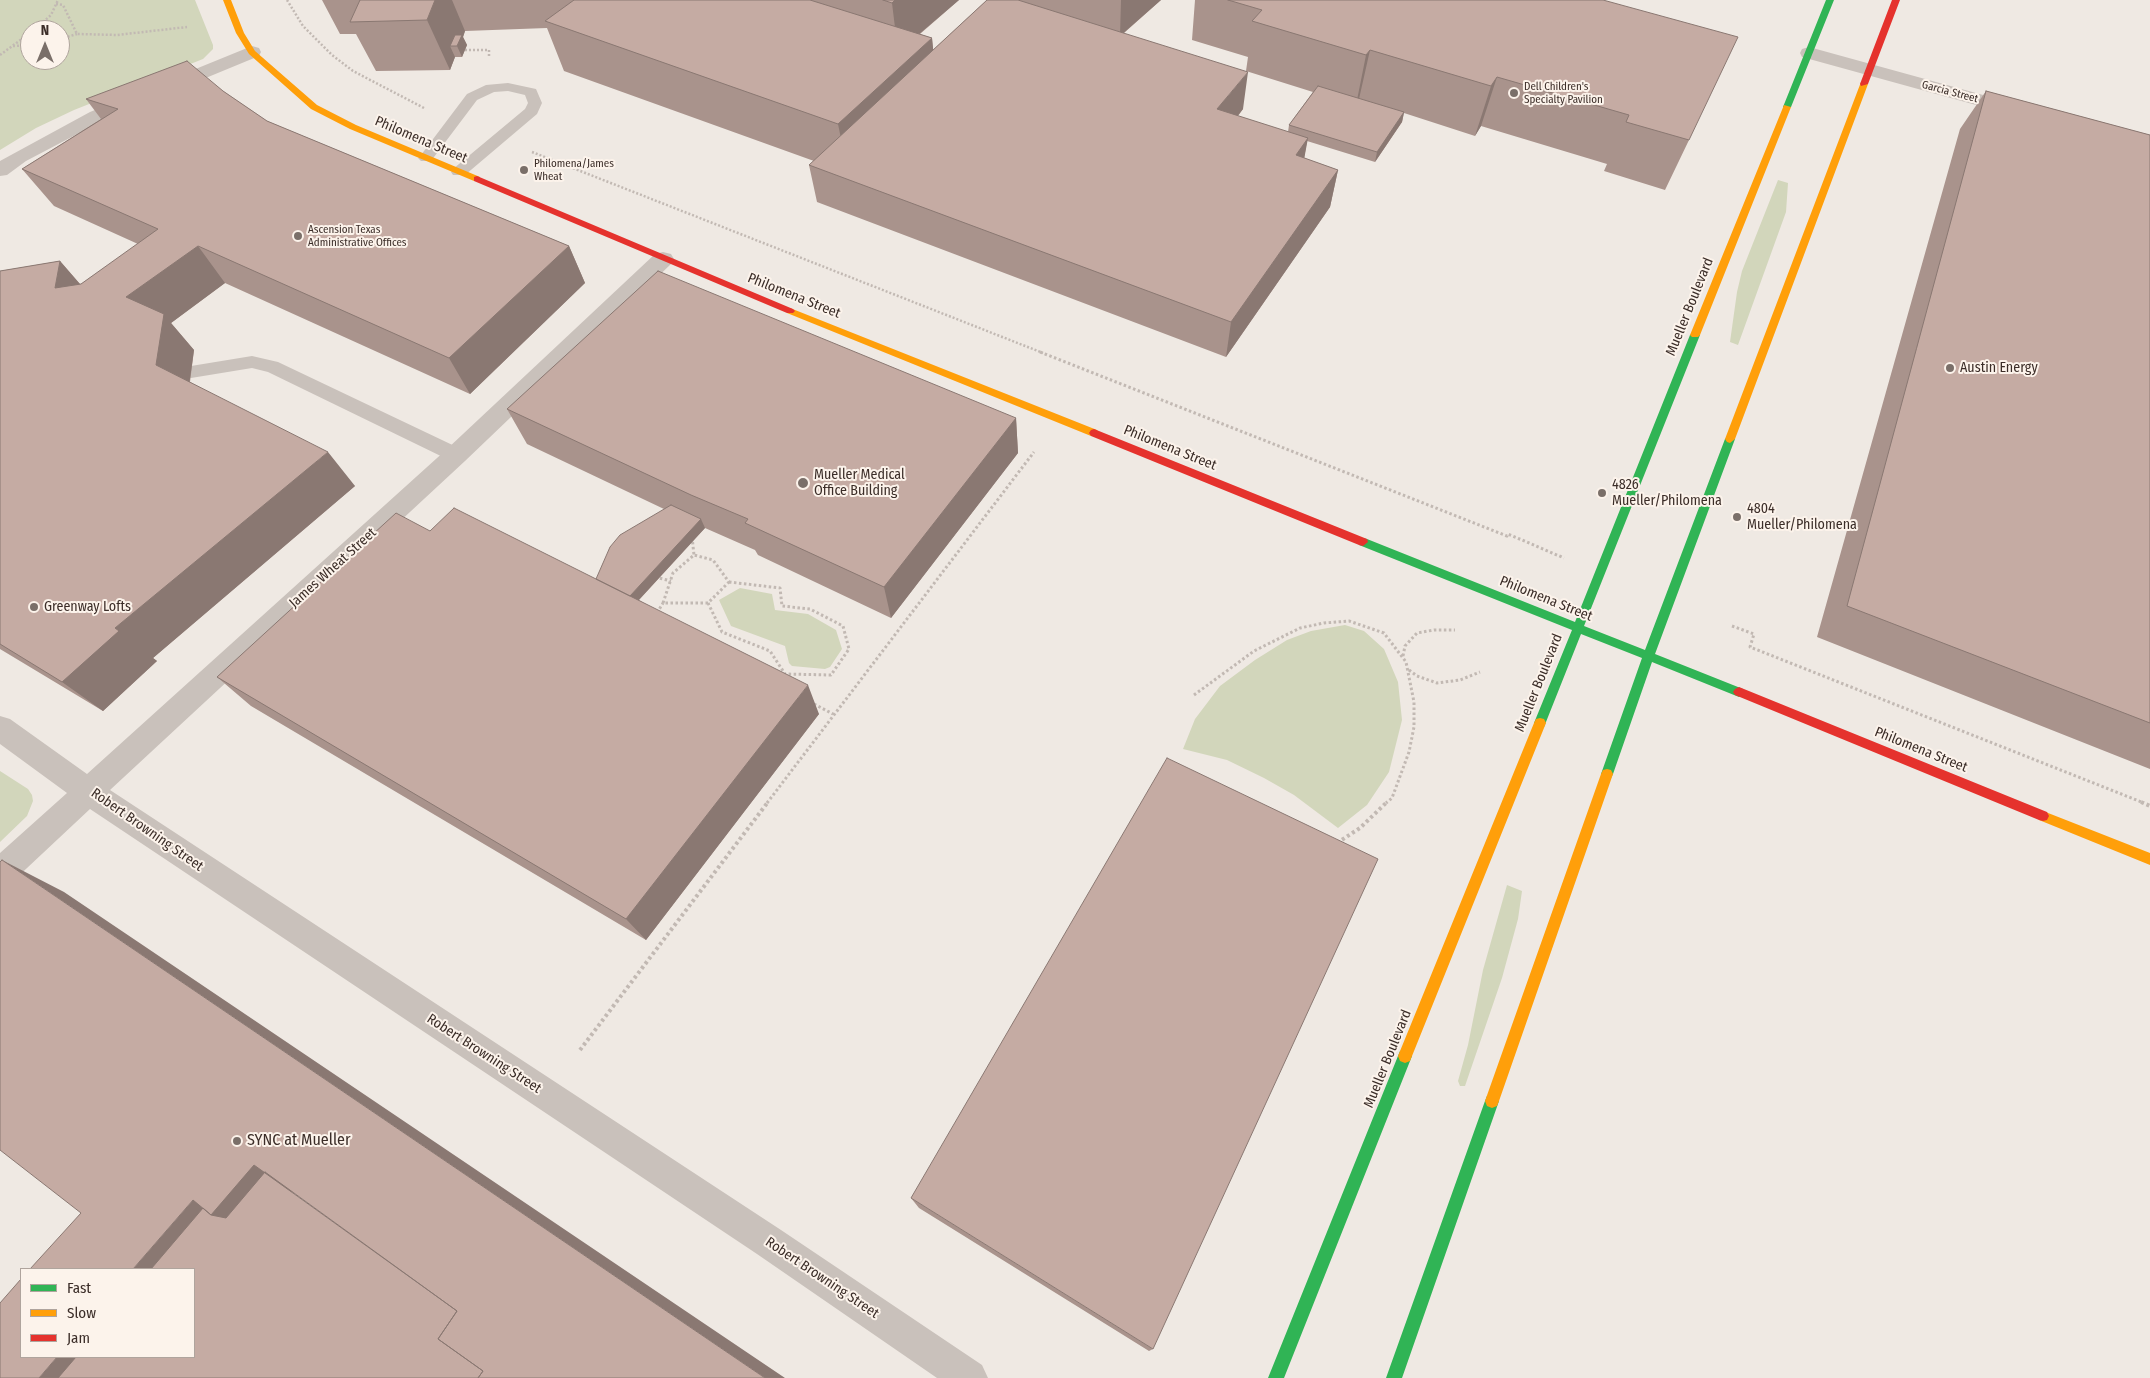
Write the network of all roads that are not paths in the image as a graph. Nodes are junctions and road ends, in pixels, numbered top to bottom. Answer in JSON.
{"nodes":[{"id":1,"x":227,"y":0,"type":"edge"},
{"id":2,"x":1830,"y":0,"type":"edge"},
{"id":3,"x":1896,"y":0,"type":"edge"},
{"id":4,"x":252,"y":52,"type":"junction"},
{"id":5,"x":1809,"y":53,"type":"junction"},
{"id":6,"x":1871,"y":70,"type":"junction"},
{"id":7,"x":2034,"y":115,"type":"edge"},
{"id":8,"x":426,"y":158,"type":"junction"},
{"id":9,"x":0,"y":170,"type":"edge"},
{"id":10,"x":460,"y":172,"type":"junction"},
{"id":11,"x":663,"y":259,"type":"junction"},
{"id":12,"x":191,"y":372,"type":"dead end"},
{"id":13,"x":456,"y":456,"type":"junction"},
{"id":14,"x":1577,"y":628,"type":"junction"},
{"id":15,"x":1649,"y":655,"type":"junction"},
{"id":16,"x":0,"y":728,"type":"edge"},
{"id":17,"x":90,"y":790,"type":"junction"},
{"id":18,"x":2150,"y":859,"type":"edge"},
{"id":19,"x":0,"y":873,"type":"edge"},
{"id":20,"x":969,"y":1378,"type":"edge"},
{"id":21,"x":1276,"y":1378,"type":"edge"},
{"id":22,"x":1394,"y":1378,"type":"edge"}],
"edges":[{"from":1,"to":4,"type":"street","name":"Philomena Street"},
{"from":2,"to":5,"type":"street","name":"Mueller Boulevard"},
{"from":3,"to":6,"type":"street"},
{"from":4,"to":8,"type":"street","name":"Philomena Street"},
{"from":4,"to":9,"type":"street"},
{"from":5,"to":6,"type":"street","name":"Garcia Street"},
{"from":5,"to":14,"type":"street","name":"Mueller Boulevard"},
{"from":6,"to":7,"type":"street","name":"Garcia Street"},
{"from":6,"to":15,"type":"street"},
{"from":8,"to":10,"type":"street","name":"Philomena Street"},
{"from":8,"to":10,"type":"lane"},
{"from":10,"to":11,"type":"street","name":"Philomena Street"},
{"from":11,"to":13,"type":"street","name":"James Wheat Street"},
{"from":11,"to":14,"type":"street","name":"Philomena Street"},
{"from":12,"to":13,"type":"lane"},
{"from":13,"to":17,"type":"street","name":"James Wheat Street"},
{"from":14,"to":15,"type":"street","name":"Philomena Street"},
{"from":14,"to":21,"type":"street","name":"Mueller Boulevard"},
{"from":15,"to":18,"type":"street","name":"Philomena Street"},
{"from":15,"to":22,"type":"street"},
{"from":16,"to":17,"type":"street","name":"Robert Browning Street"},
{"from":17,"to":19,"type":"street","name":"James Wheat Street"},
{"from":17,"to":20,"type":"street","name":"Robert Browning Street"}]}
